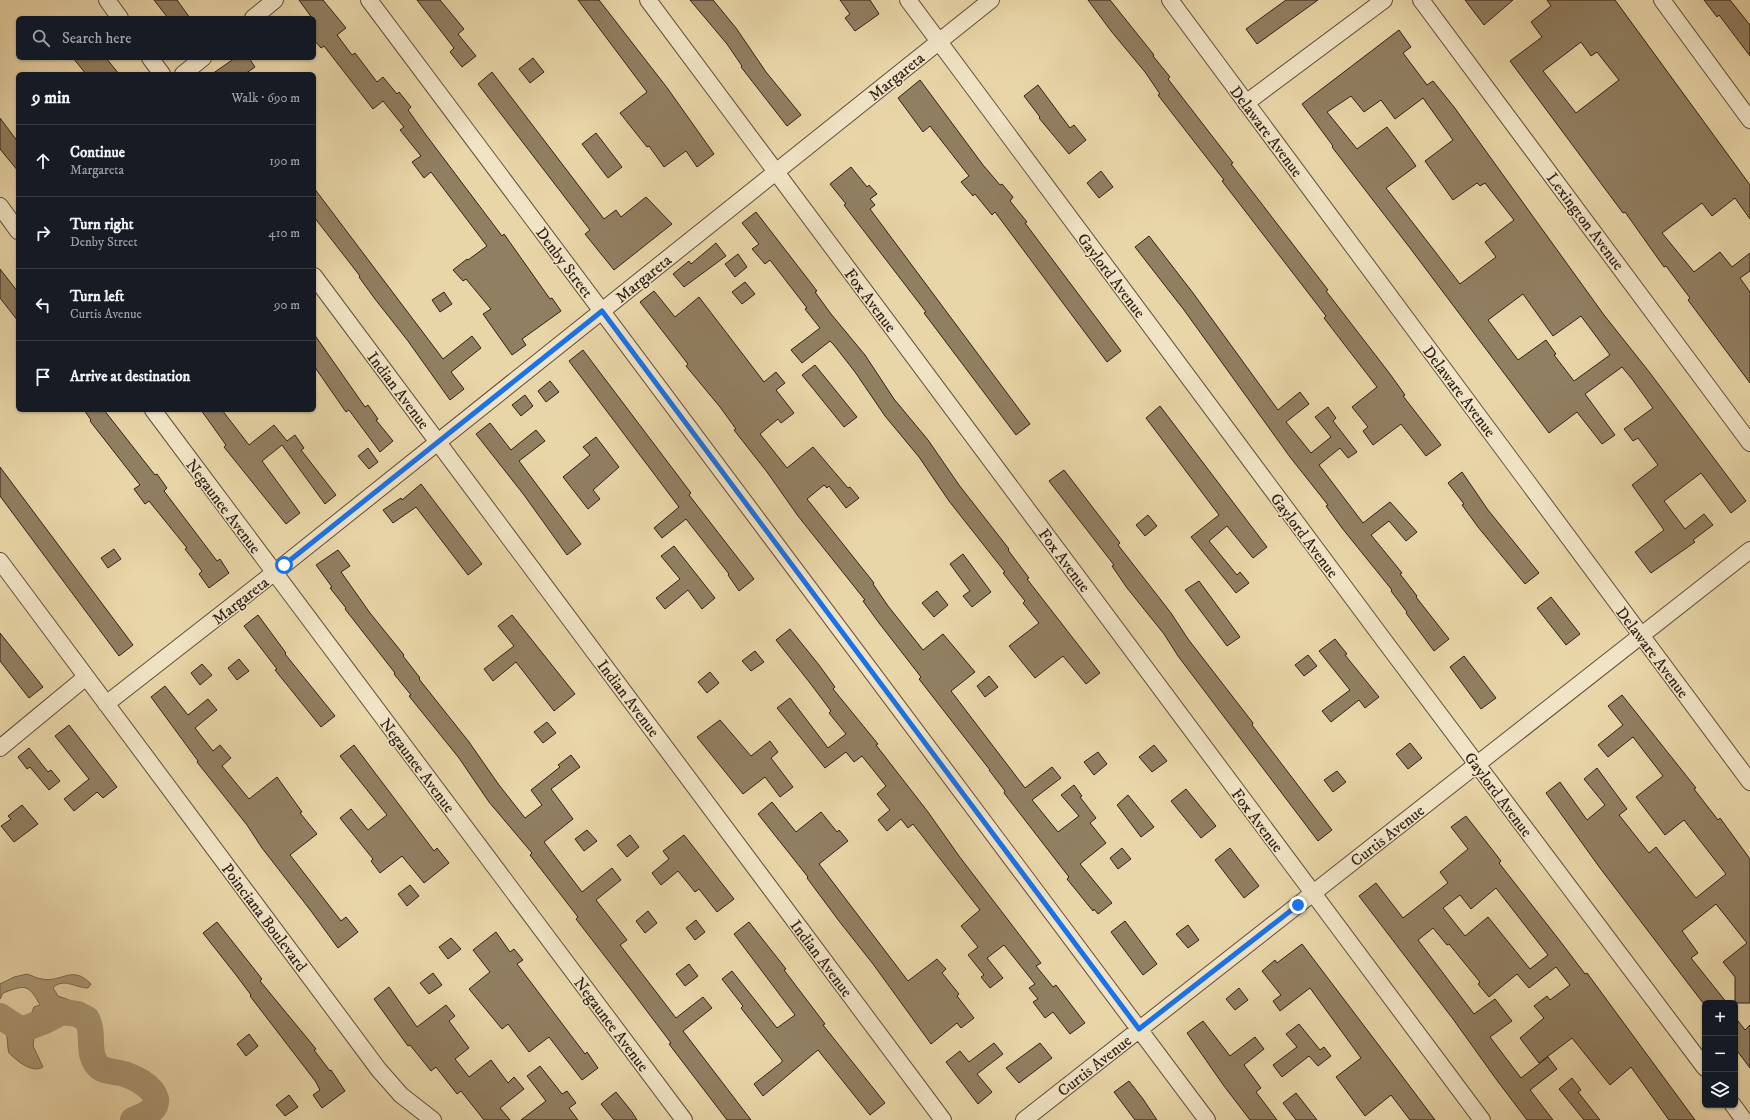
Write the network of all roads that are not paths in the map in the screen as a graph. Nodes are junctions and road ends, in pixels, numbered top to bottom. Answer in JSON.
{"nodes":[{"id":1,"x":107,"y":0,"type":"edge"},
{"id":2,"x":275,"y":0,"type":"edge"},
{"id":3,"x":369,"y":0,"type":"edge"},
{"id":4,"x":648,"y":0,"type":"edge"},
{"id":5,"x":908,"y":0,"type":"edge"},
{"id":6,"x":991,"y":0,"type":"edge"},
{"id":7,"x":1170,"y":0,"type":"edge"},
{"id":8,"x":1384,"y":0,"type":"edge"},
{"id":9,"x":1421,"y":0,"type":"edge"},
{"id":10,"x":1662,"y":0,"type":"edge"},
{"id":11,"x":119,"y":16,"type":"edge"},
{"id":12,"x":255,"y":16,"type":"edge"},
{"id":13,"x":939,"y":42,"type":"junction"},
{"id":14,"x":152,"y":60,"type":"edge"},
{"id":15,"x":200,"y":60,"type":"edge"},
{"id":16,"x":160,"y":72,"type":"edge"},
{"id":17,"x":185,"y":72,"type":"edge"},
{"id":18,"x":1246,"y":103,"type":"junction"},
{"id":19,"x":1750,"y":120,"type":"edge"},
{"id":20,"x":776,"y":172,"type":"junction"},
{"id":21,"x":6,"y":211,"type":"edge"},
{"id":22,"x":16,"y":228,"type":"edge"},
{"id":23,"x":316,"y":279,"type":"edge"},
{"id":24,"x":602,"y":311,"type":"junction"},
{"id":25,"x":153,"y":412,"type":"edge"},
{"id":26,"x":438,"y":441,"type":"junction"},
{"id":27,"x":1750,"y":443,"type":"edge"},
{"id":28,"x":1750,"y":550,"type":"edge"},
{"id":29,"x":0,"y":561,"type":"edge"},
{"id":30,"x":274,"y":573,"type":"junction"},
{"id":31,"x":1641,"y":636,"type":"junction"},
{"id":32,"x":86,"y":677,"type":"junction"},
{"id":33,"x":106,"y":704,"type":"junction"},
{"id":34,"x":0,"y":748,"type":"edge"},
{"id":35,"x":1477,"y":764,"type":"junction"},
{"id":36,"x":1750,"y":782,"type":"edge"},
{"id":37,"x":1312,"y":894,"type":"junction"},
{"id":38,"x":1139,"y":1029,"type":"junction"},
{"id":39,"x":1702,"y":1064,"type":"edge"},
{"id":40,"x":1735,"y":1108,"type":"edge"},
{"id":41,"x":433,"y":1120,"type":"edge"},
{"id":42,"x":684,"y":1120,"type":"edge"},
{"id":43,"x":943,"y":1120,"type":"edge"},
{"id":44,"x":1024,"y":1120,"type":"edge"},
{"id":45,"x":1207,"y":1120,"type":"edge"},
{"id":46,"x":1482,"y":1120,"type":"edge"},
{"id":47,"x":1744,"y":1120,"type":"edge"}],
"edges":[{"from":1,"to":11,"type":"street"},
{"from":2,"to":12,"type":"street"},
{"from":3,"to":24,"type":"street","name":"Denby Street"},
{"from":4,"to":20,"type":"street","name":"Fox Avenue"},
{"from":5,"to":13,"type":"street","name":"Gaylord Avenue"},
{"from":6,"to":13,"type":"street","name":"Margareta"},
{"from":7,"to":18,"type":"street","name":"Delaware Avenue"},
{"from":8,"to":18,"type":"street"},
{"from":9,"to":27,"type":"street","name":"Lexington Avenue"},
{"from":10,"to":19,"type":"street"},
{"from":13,"to":20,"type":"street","name":"Margareta"},
{"from":13,"to":35,"type":"street","name":"Gaylord Avenue"},
{"from":14,"to":16,"type":"street"},
{"from":15,"to":17,"type":"street"},
{"from":18,"to":31,"type":"street","name":"Delaware Avenue"},
{"from":20,"to":24,"type":"street","name":"Margareta"},
{"from":20,"to":37,"type":"street","name":"Fox Avenue"},
{"from":21,"to":22,"type":"street"},
{"from":23,"to":26,"type":"street","name":"Indian Avenue"},
{"from":24,"to":26,"type":"street","name":"Margareta"},
{"from":24,"to":38,"type":"street","name":"Denby Street"},
{"from":25,"to":30,"type":"street","name":"Negaunee Avenue"},
{"from":26,"to":30,"type":"street","name":"Margareta"},
{"from":26,"to":43,"type":"street","name":"Indian Avenue"},
{"from":28,"to":31,"type":"street","name":"Curtis Avenue"},
{"from":29,"to":32,"type":"street"},
{"from":30,"to":33,"type":"street","name":"Margareta"},
{"from":30,"to":42,"type":"street","name":"Negaunee Avenue"},
{"from":31,"to":35,"type":"street","name":"Curtis Avenue"},
{"from":31,"to":36,"type":"street","name":"Delaware Avenue"},
{"from":32,"to":33,"type":"street","name":"Poinciana Boulevard"},
{"from":32,"to":34,"type":"street"},
{"from":33,"to":41,"type":"street","name":"Poinciana Boulevard"},
{"from":35,"to":37,"type":"street","name":"Curtis Avenue"},
{"from":35,"to":39,"type":"street","name":"Gaylord Avenue"},
{"from":37,"to":38,"type":"street","name":"Curtis Avenue"},
{"from":37,"to":46,"type":"street","name":"Fox Avenue"},
{"from":38,"to":44,"type":"street","name":"Curtis Avenue"},
{"from":38,"to":45,"type":"street","name":"Denby Street"},
{"from":40,"to":47,"type":"street"}]}
